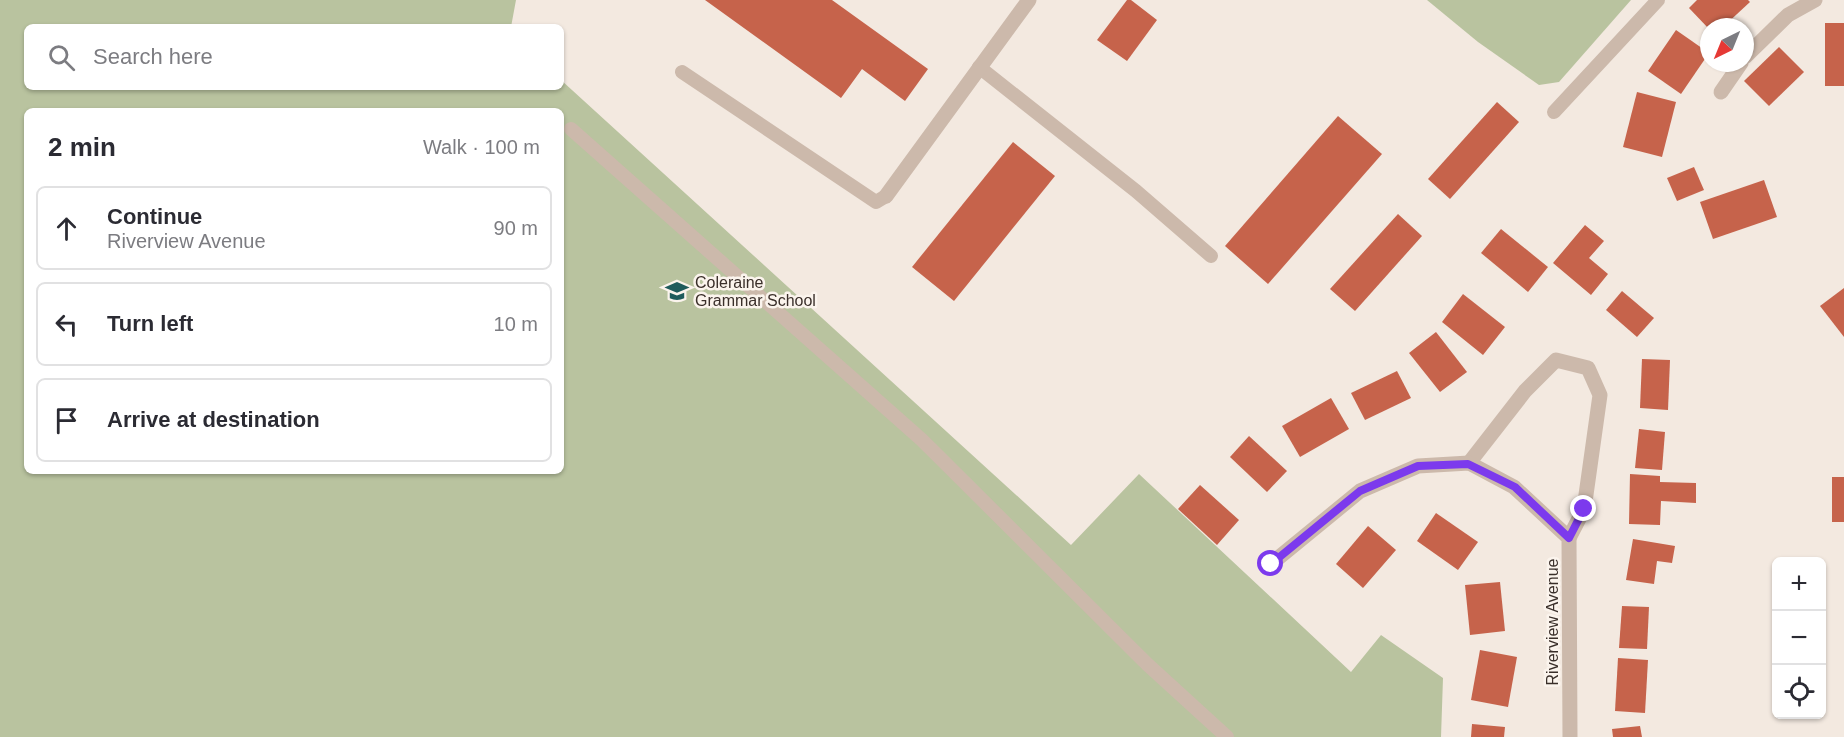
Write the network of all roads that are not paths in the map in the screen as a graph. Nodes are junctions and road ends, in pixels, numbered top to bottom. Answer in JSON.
{"nodes":[{"id":1,"x":1029,"y":0,"type":"edge"},
{"id":2,"x":1658,"y":0,"type":"edge"},
{"id":3,"x":1815,"y":0,"type":"edge"},
{"id":4,"x":1754,"y":48,"type":"edge"},
{"id":5,"x":979,"y":67,"type":"junction"},
{"id":6,"x":682,"y":72,"type":"dead end"},
{"id":7,"x":1735,"y":72,"type":"edge"},
{"id":8,"x":1721,"y":92,"type":"dead end"},
{"id":9,"x":1554,"y":112,"type":"dead end"},
{"id":10,"x":571,"y":129,"type":"dead end"},
{"id":11,"x":886,"y":196,"type":"joint"},
{"id":12,"x":1211,"y":256,"type":"dead end"},
{"id":13,"x":1468,"y":464,"type":"junction"},
{"id":14,"x":1569,"y":538,"type":"junction"},
{"id":15,"x":1271,"y":564,"type":"dead end"},
{"id":16,"x":1227,"y":737,"type":"edge"},
{"id":17,"x":1570,"y":737,"type":"edge"}],
"edges":[{"from":1,"to":5,"type":"street"},
{"from":2,"to":9,"type":"lane"},
{"from":3,"to":4,"type":"street"},
{"from":5,"to":11,"type":"street"},
{"from":5,"to":12,"type":"lane"},
{"from":6,"to":11,"type":"lane"},
{"from":7,"to":8,"type":"street"},
{"from":10,"to":16,"type":"lane"},
{"from":13,"to":14,"type":"street","name":"Riverview Avenue"},
{"from":13,"to":14,"type":"street"},
{"from":13,"to":15,"type":"street","name":"Riverview Avenue"},
{"from":14,"to":17,"type":"street","name":"Riverview Avenue"}]}
